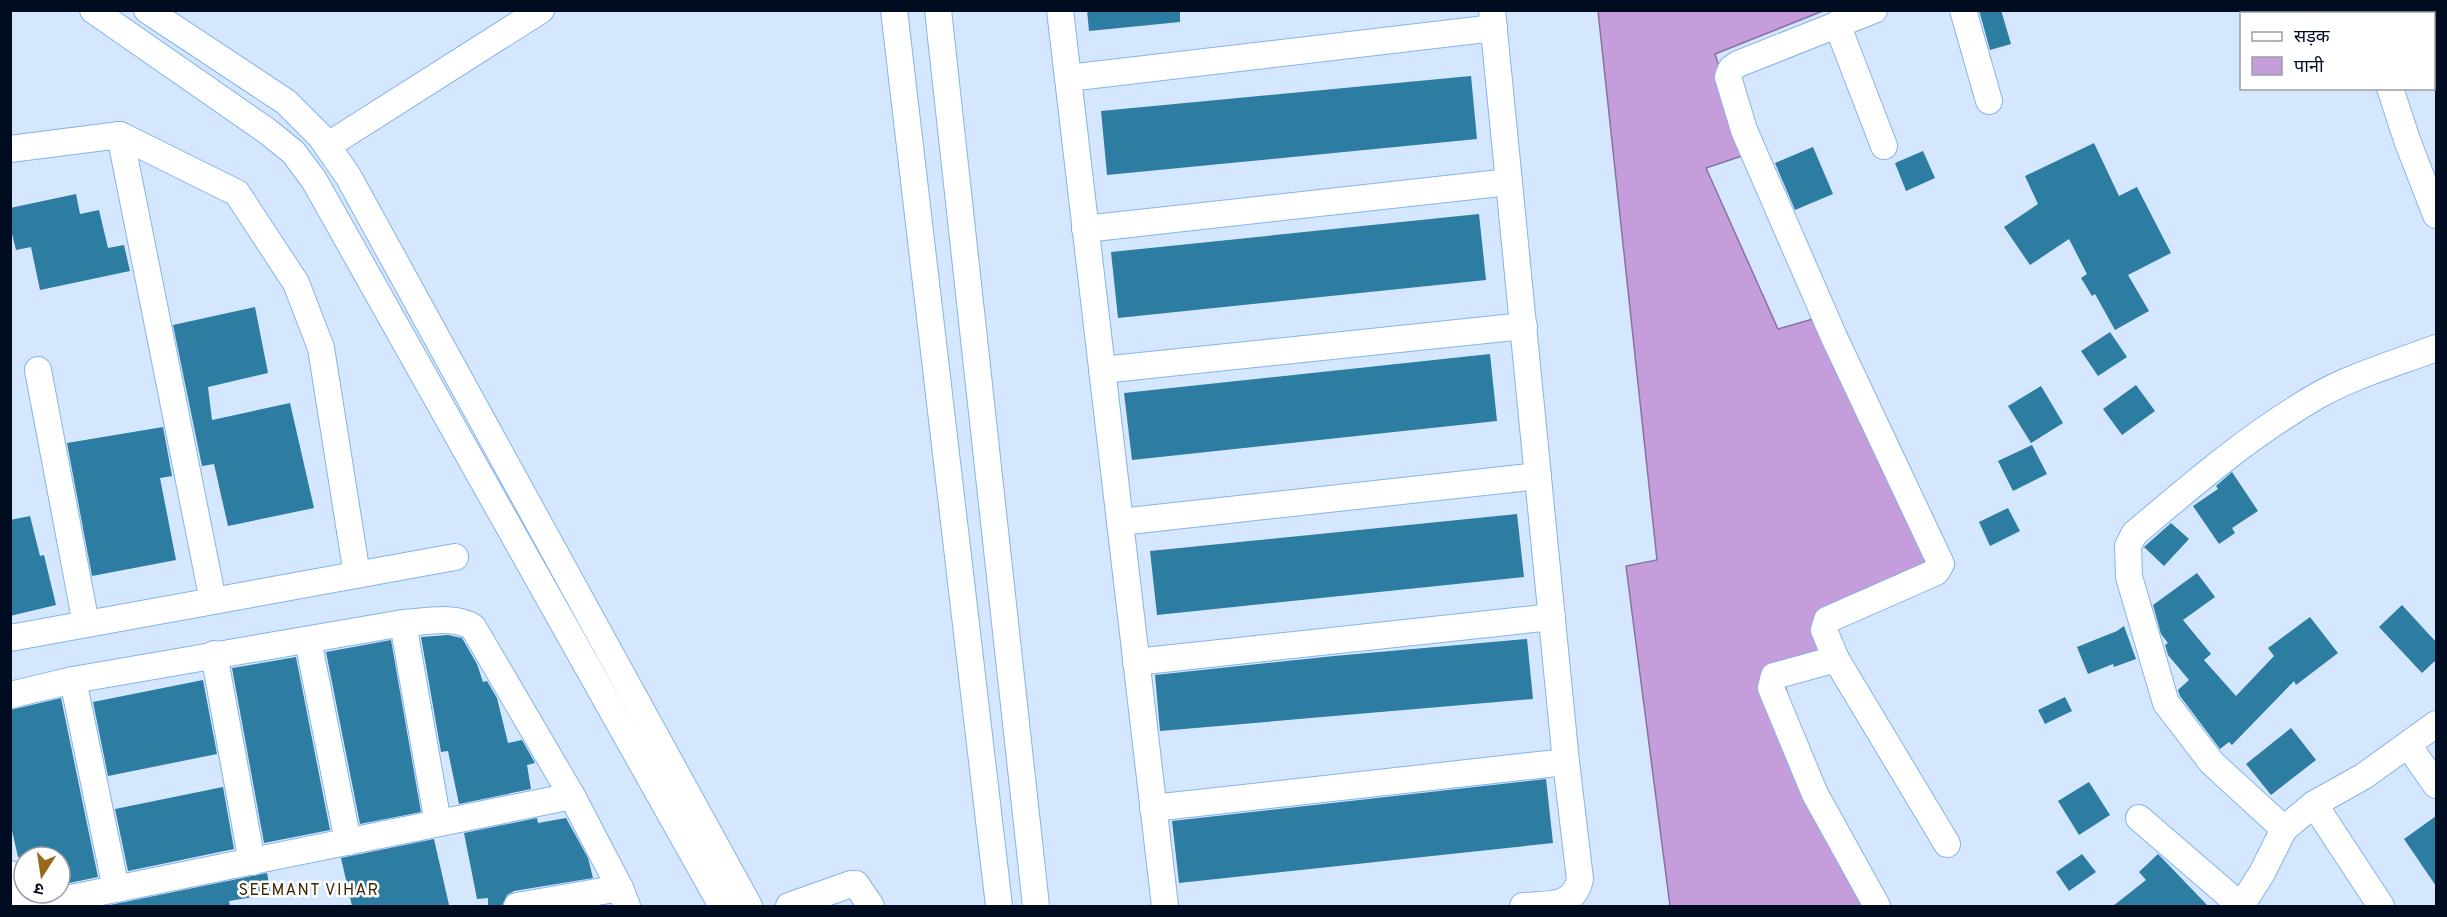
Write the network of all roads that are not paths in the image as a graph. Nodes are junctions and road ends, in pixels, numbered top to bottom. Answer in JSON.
{"nodes":[{"id":1,"x":93,"y":10,"type":"edge"},
{"id":2,"x":147,"y":10,"type":"edge"},
{"id":3,"x":541,"y":10,"type":"edge"},
{"id":4,"x":894,"y":10,"type":"edge"},
{"id":5,"x":938,"y":10,"type":"edge"},
{"id":6,"x":1060,"y":10,"type":"edge"},
{"id":7,"x":1874,"y":10,"type":"edge"},
{"id":8,"x":1963,"y":10,"type":"edge"},
{"id":9,"x":1493,"y":19,"type":"edge"},
{"id":10,"x":1837,"y":24,"type":"junction"},
{"id":11,"x":1068,"y":78,"type":"junction"},
{"id":12,"x":2391,"y":90,"type":"edge"},
{"id":13,"x":1989,"y":101,"type":"dead end"},
{"id":14,"x":120,"y":135,"type":"junction"},
{"id":15,"x":327,"y":146,"type":"junction"},
{"id":16,"x":1884,"y":146,"type":"dead end"},
{"id":17,"x":10,"y":149,"type":"edge"},
{"id":18,"x":1509,"y":182,"type":"junction"},
{"id":19,"x":2436,"y":215,"type":"edge"},
{"id":20,"x":1085,"y":228,"type":"junction"},
{"id":21,"x":1524,"y":326,"type":"junction"},
{"id":22,"x":2436,"y":348,"type":"edge"},
{"id":23,"x":38,"y":370,"type":"dead end"},
{"id":24,"x":1102,"y":370,"type":"junction"},
{"id":25,"x":1538,"y":476,"type":"junction"},
{"id":26,"x":1120,"y":522,"type":"junction"},
{"id":27,"x":455,"y":557,"type":"dead end"},
{"id":28,"x":357,"y":574,"type":"junction"},
{"id":29,"x":213,"y":601,"type":"junction"},
{"id":30,"x":1552,"y":617,"type":"junction"},
{"id":31,"x":403,"y":623,"type":"junction"},
{"id":32,"x":86,"y":624,"type":"junction"},
{"id":33,"x":10,"y":638,"type":"edge"},
{"id":34,"x":308,"y":640,"type":"junction"},
{"id":35,"x":214,"y":654,"type":"junction"},
{"id":36,"x":1836,"y":659,"type":"junction"},
{"id":37,"x":1136,"y":662,"type":"junction"},
{"id":38,"x":73,"y":680,"type":"junction"},
{"id":39,"x":10,"y":695,"type":"edge"},
{"id":40,"x":2436,"y":724,"type":"edge"},
{"id":41,"x":2408,"y":745,"type":"junction"},
{"id":42,"x":1566,"y":762,"type":"junction"},
{"id":43,"x":2436,"y":785,"type":"edge"},
{"id":44,"x":572,"y":796,"type":"junction"},
{"id":45,"x":2314,"y":804,"type":"junction"},
{"id":46,"x":1153,"y":808,"type":"junction"},
{"id":47,"x":2139,"y":819,"type":"dead end"},
{"id":48,"x":438,"y":824,"type":"junction"},
{"id":49,"x":2283,"y":829,"type":"junction"},
{"id":50,"x":348,"y":842,"type":"junction"},
{"id":51,"x":1947,"y":844,"type":"dead end"},
{"id":52,"x":252,"y":862,"type":"junction"},
{"id":53,"x":10,"y":874,"type":"edge"},
{"id":54,"x":116,"y":889,"type":"junction"},
{"id":55,"x":623,"y":897,"type":"edge"},
{"id":56,"x":16,"y":906,"type":"edge"},
{"id":57,"x":32,"y":906,"type":"edge"},
{"id":58,"x":517,"y":906,"type":"edge"},
{"id":59,"x":722,"y":906,"type":"edge"},
{"id":60,"x":749,"y":906,"type":"edge"},
{"id":61,"x":789,"y":906,"type":"edge"},
{"id":62,"x":871,"y":906,"type":"edge"},
{"id":63,"x":999,"y":906,"type":"edge"},
{"id":64,"x":1036,"y":906,"type":"edge"},
{"id":65,"x":1165,"y":906,"type":"edge"},
{"id":66,"x":1523,"y":906,"type":"edge"},
{"id":67,"x":1876,"y":906,"type":"edge"},
{"id":68,"x":2241,"y":906,"type":"edge"},
{"id":69,"x":2381,"y":906,"type":"edge"}],
"edges":[{"from":1,"to":59,"type":"street"},
{"from":2,"to":15,"type":"street"},
{"from":3,"to":15,"type":"street"},
{"from":4,"to":63,"type":"street"},
{"from":5,"to":64,"type":"street"},
{"from":6,"to":11,"type":"street"},
{"from":7,"to":10,"type":"street"},
{"from":8,"to":13,"type":"street"},
{"from":9,"to":11,"type":"street"},
{"from":9,"to":18,"type":"street"},
{"from":10,"to":16,"type":"street"},
{"from":10,"to":36,"type":"street"},
{"from":11,"to":20,"type":"street"},
{"from":12,"to":19,"type":"street"},
{"from":14,"to":17,"type":"street"},
{"from":14,"to":28,"type":"street"},
{"from":14,"to":29,"type":"street"},
{"from":15,"to":60,"type":"street"},
{"from":18,"to":20,"type":"street"},
{"from":18,"to":21,"type":"street"},
{"from":20,"to":24,"type":"street"},
{"from":21,"to":24,"type":"street"},
{"from":21,"to":25,"type":"street"},
{"from":22,"to":49,"type":"street"},
{"from":23,"to":32,"type":"street"},
{"from":24,"to":26,"type":"street"},
{"from":25,"to":26,"type":"street"},
{"from":25,"to":30,"type":"street"},
{"from":26,"to":37,"type":"street"},
{"from":27,"to":28,"type":"street"},
{"from":28,"to":29,"type":"street"},
{"from":29,"to":32,"type":"street"},
{"from":30,"to":37,"type":"street"},
{"from":30,"to":42,"type":"street"},
{"from":31,"to":34,"type":"street"},
{"from":31,"to":44,"type":"street"},
{"from":31,"to":48,"type":"street"},
{"from":32,"to":33,"type":"street"},
{"from":34,"to":35,"type":"street"},
{"from":34,"to":50,"type":"street"},
{"from":35,"to":38,"type":"street"},
{"from":35,"to":52,"type":"street"},
{"from":36,"to":51,"type":"street"},
{"from":36,"to":67,"type":"street"},
{"from":37,"to":46,"type":"street"},
{"from":38,"to":39,"type":"street"},
{"from":38,"to":54,"type":"street"},
{"from":40,"to":41,"type":"street"},
{"from":41,"to":43,"type":"street"},
{"from":41,"to":45,"type":"street"},
{"from":42,"to":46,"type":"street"},
{"from":42,"to":66,"type":"street"},
{"from":44,"to":48,"type":"street"},
{"from":44,"to":55,"type":"street"},
{"from":45,"to":49,"type":"street"},
{"from":45,"to":69,"type":"street"},
{"from":46,"to":65,"type":"street"},
{"from":47,"to":68,"type":"street"},
{"from":48,"to":50,"type":"street"},
{"from":49,"to":68,"type":"street"},
{"from":50,"to":52,"type":"street"},
{"from":52,"to":54,"type":"street"},
{"from":53,"to":56,"type":"street"},
{"from":54,"to":57,"type":"street"},
{"from":55,"to":58,"type":"street"},
{"from":61,"to":62,"type":"street"}]}
